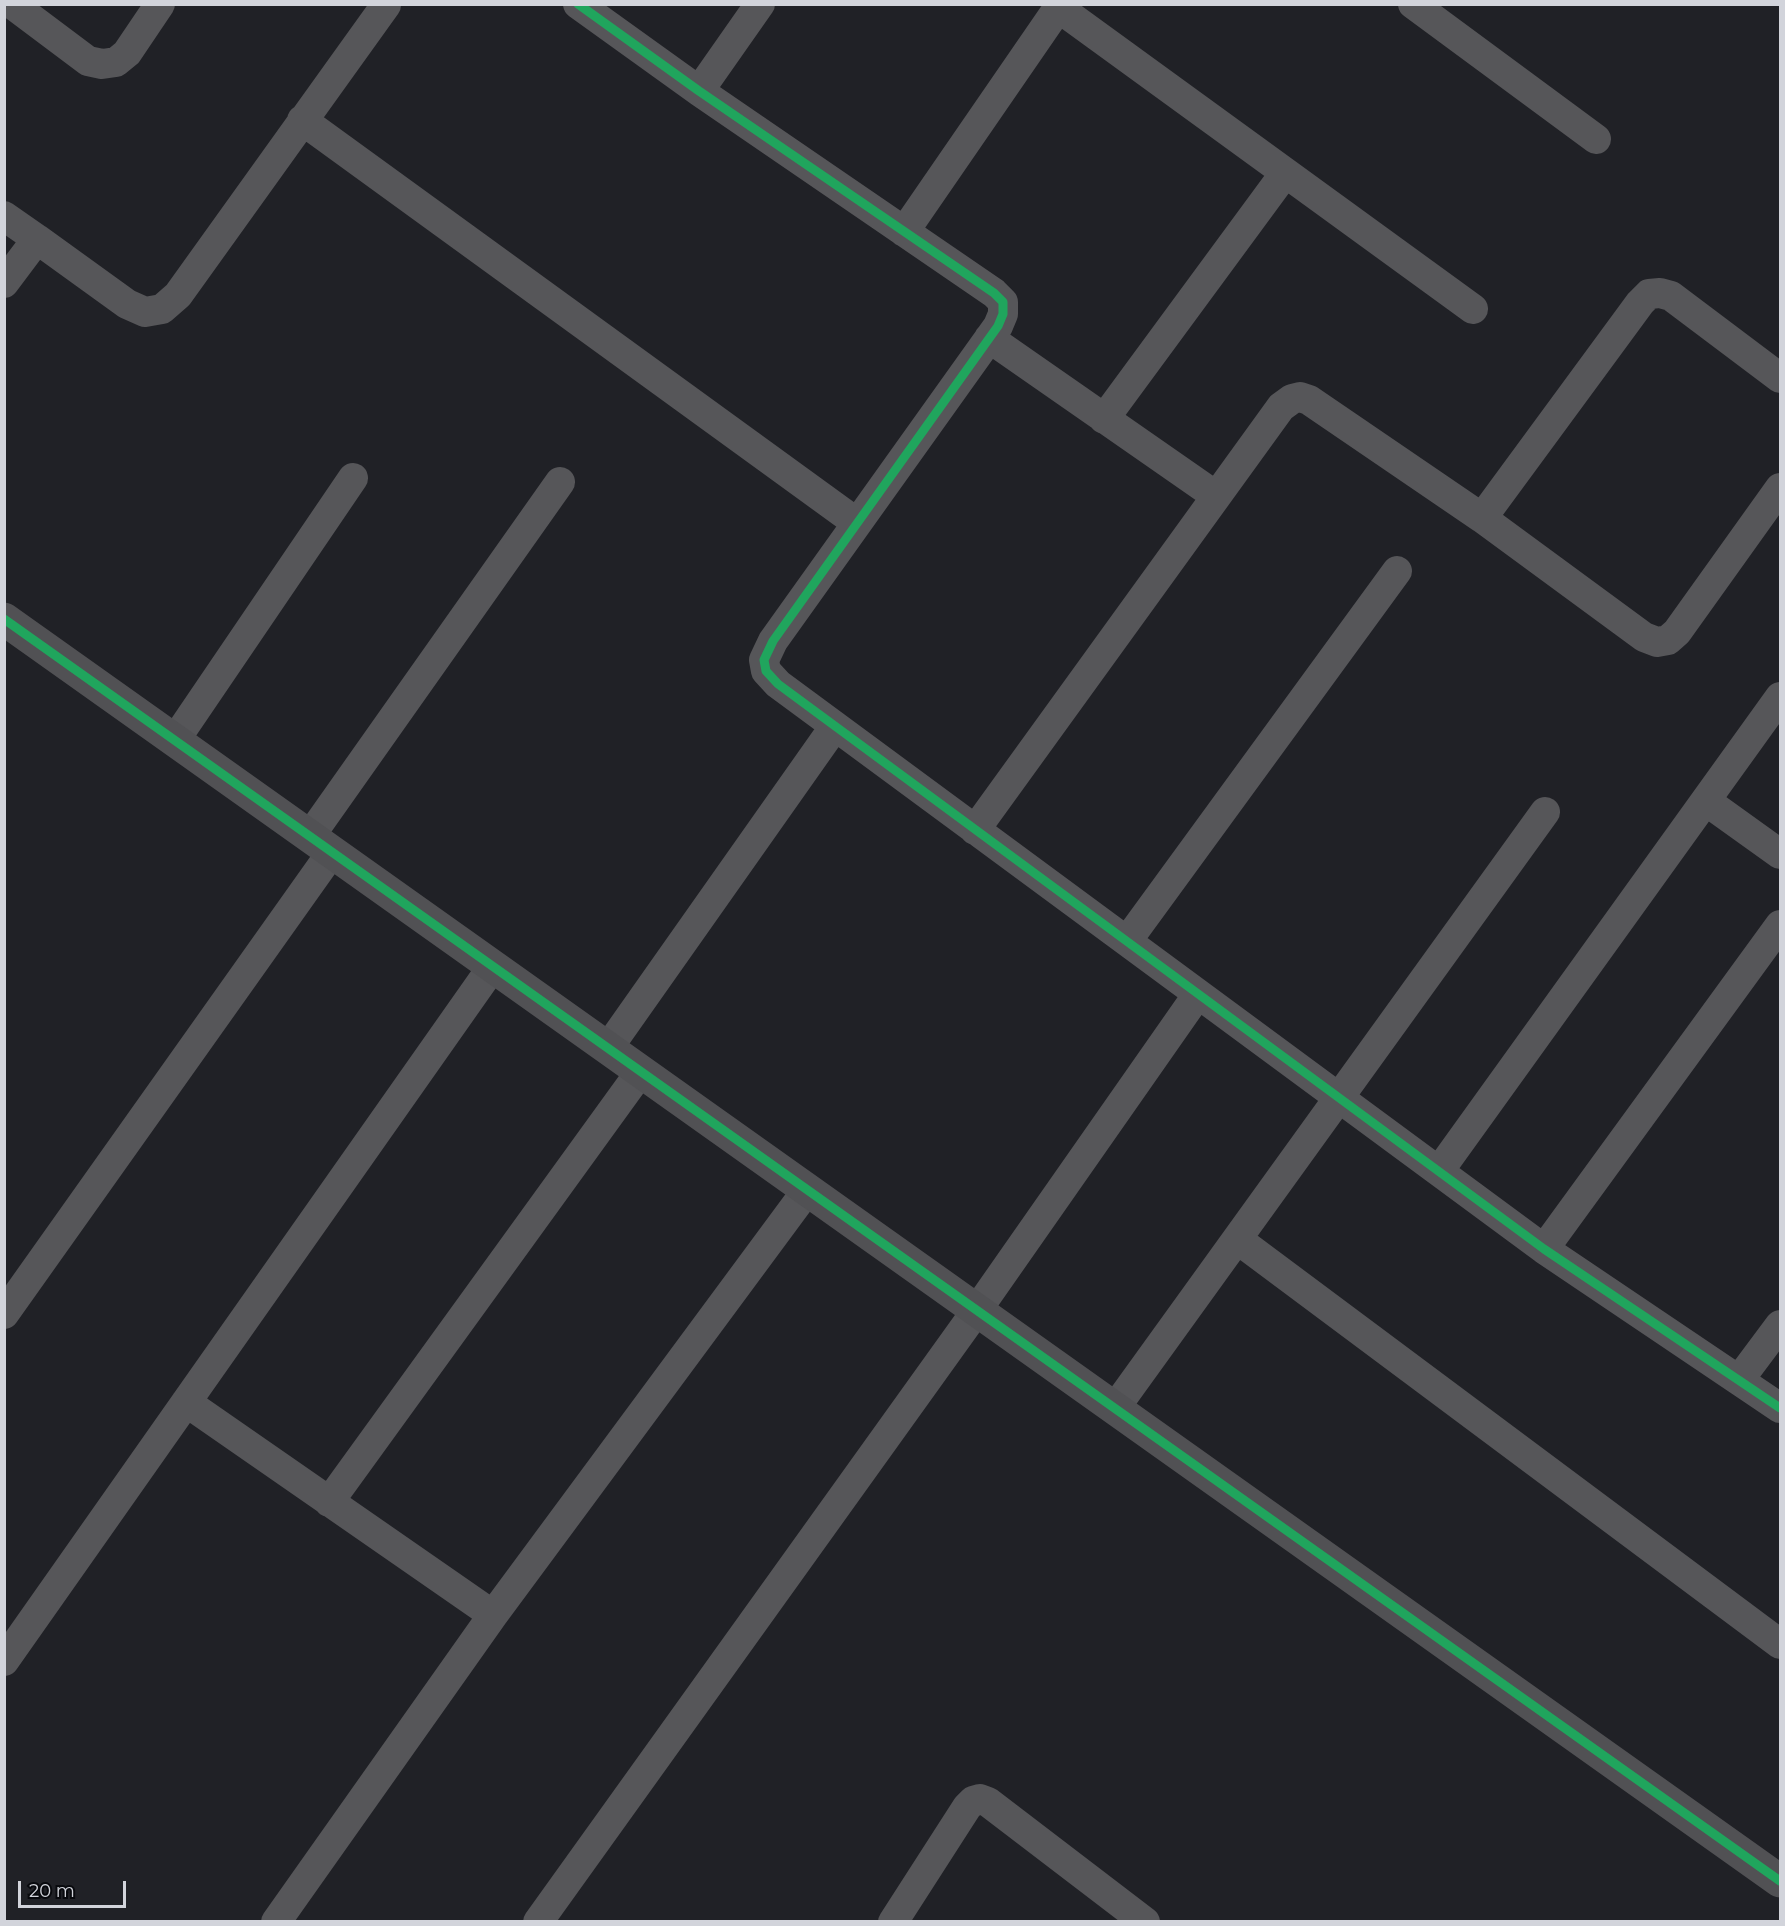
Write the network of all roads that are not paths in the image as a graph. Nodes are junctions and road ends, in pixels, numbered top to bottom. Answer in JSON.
{"nodes":[{"id":1,"x":12,"y":4,"type":"edge"},
{"id":2,"x":160,"y":4,"type":"edge"},
{"id":3,"x":578,"y":4,"type":"edge"},
{"id":4,"x":760,"y":4,"type":"edge"},
{"id":5,"x":1413,"y":4,"type":"edge"},
{"id":6,"x":386,"y":5,"type":"edge"},
{"id":7,"x":1060,"y":6,"type":"edge"},
{"id":8,"x":699,"y":91,"type":"junction"},
{"id":9,"x":302,"y":120,"type":"junction"},
{"id":10,"x":1596,"y":139,"type":"dead end"},
{"id":11,"x":1285,"y":173,"type":"junction"},
{"id":12,"x":4,"y":216,"type":"edge"},
{"id":13,"x":904,"y":232,"type":"junction"},
{"id":14,"x":37,"y":239,"type":"junction"},
{"id":15,"x":4,"y":283,"type":"edge"},
{"id":16,"x":1473,"y":309,"type":"dead end"},
{"id":17,"x":989,"y":338,"type":"junction"},
{"id":18,"x":1780,"y":378,"type":"edge"},
{"id":19,"x":1104,"y":419,"type":"junction"},
{"id":20,"x":353,"y":478,"type":"dead end"},
{"id":21,"x":560,"y":483,"type":"dead end"},
{"id":22,"x":1780,"y":488,"type":"edge"},
{"id":23,"x":1216,"y":496,"type":"junction"},
{"id":24,"x":1482,"y":518,"type":"junction"},
{"id":25,"x":856,"y":523,"type":"junction"},
{"id":26,"x":1396,"y":571,"type":"dead end"},
{"id":27,"x":4,"y":619,"type":"edge"},
{"id":28,"x":1780,"y":698,"type":"edge"},
{"id":29,"x":835,"y":726,"type":"junction"},
{"id":30,"x":175,"y":740,"type":"junction"},
{"id":31,"x":1706,"y":801,"type":"junction"},
{"id":32,"x":1545,"y":812,"type":"dead end"},
{"id":33,"x":975,"y":830,"type":"junction"},
{"id":34,"x":321,"y":844,"type":"junction"},
{"id":35,"x":1780,"y":854,"type":"edge"},
{"id":36,"x":1780,"y":925,"type":"edge"},
{"id":37,"x":1127,"y":941,"type":"junction"},
{"id":38,"x":493,"y":966,"type":"junction"},
{"id":39,"x":1198,"y":994,"type":"junction"},
{"id":40,"x":608,"y":1048,"type":"junction"},
{"id":41,"x":641,"y":1071,"type":"junction"},
{"id":42,"x":1339,"y":1097,"type":"junction"},
{"id":43,"x":1439,"y":1171,"type":"junction"},
{"id":44,"x":808,"y":1190,"type":"junction"},
{"id":45,"x":1237,"y":1239,"type":"junction"},
{"id":46,"x":1544,"y":1249,"type":"junction"},
{"id":47,"x":977,"y":1310,"type":"junction"},
{"id":48,"x":4,"y":1314,"type":"edge"},
{"id":49,"x":1780,"y":1325,"type":"edge"},
{"id":50,"x":1739,"y":1380,"type":"junction"},
{"id":51,"x":186,"y":1402,"type":"junction"},
{"id":52,"x":1115,"y":1408,"type":"junction"},
{"id":53,"x":1780,"y":1408,"type":"edge"},
{"id":54,"x":329,"y":1502,"type":"junction"},
{"id":55,"x":493,"y":1615,"type":"junction"},
{"id":56,"x":1780,"y":1644,"type":"edge"},
{"id":57,"x":4,"y":1661,"type":"edge"},
{"id":58,"x":1780,"y":1881,"type":"edge"},
{"id":59,"x":276,"y":1922,"type":"edge"},
{"id":60,"x":538,"y":1922,"type":"edge"},
{"id":61,"x":893,"y":1922,"type":"edge"},
{"id":62,"x":1145,"y":1922,"type":"edge"}],
"edges":[{"from":1,"to":2,"type":"street"},
{"from":3,"to":8,"type":"street"},
{"from":4,"to":8,"type":"street"},
{"from":5,"to":10,"type":"street"},
{"from":6,"to":9,"type":"street"},
{"from":7,"to":11,"type":"street"},
{"from":7,"to":13,"type":"street"},
{"from":8,"to":13,"type":"street"},
{"from":9,"to":14,"type":"street"},
{"from":9,"to":25,"type":"street"},
{"from":11,"to":16,"type":"street"},
{"from":11,"to":19,"type":"street"},
{"from":12,"to":14,"type":"street"},
{"from":13,"to":17,"type":"street"},
{"from":14,"to":15,"type":"street"},
{"from":17,"to":19,"type":"street"},
{"from":17,"to":25,"type":"street"},
{"from":18,"to":24,"type":"street"},
{"from":19,"to":23,"type":"street"},
{"from":20,"to":30,"type":"street"},
{"from":21,"to":34,"type":"street"},
{"from":22,"to":24,"type":"street"},
{"from":23,"to":24,"type":"street"},
{"from":23,"to":33,"type":"street"},
{"from":25,"to":29,"type":"street"},
{"from":26,"to":37,"type":"street"},
{"from":27,"to":30,"type":"street"},
{"from":28,"to":31,"type":"street"},
{"from":29,"to":33,"type":"street"},
{"from":29,"to":40,"type":"street"},
{"from":30,"to":34,"type":"street"},
{"from":31,"to":35,"type":"street"},
{"from":31,"to":43,"type":"street"},
{"from":32,"to":42,"type":"street"},
{"from":33,"to":37,"type":"street"},
{"from":34,"to":38,"type":"street"},
{"from":34,"to":48,"type":"street"},
{"from":36,"to":46,"type":"street"},
{"from":37,"to":39,"type":"street"},
{"from":38,"to":40,"type":"street"},
{"from":38,"to":51,"type":"street"},
{"from":39,"to":42,"type":"street"},
{"from":39,"to":47,"type":"street"},
{"from":40,"to":41,"type":"street"},
{"from":41,"to":44,"type":"street"},
{"from":41,"to":54,"type":"street"},
{"from":42,"to":43,"type":"street"},
{"from":42,"to":45,"type":"street"},
{"from":43,"to":46,"type":"street"},
{"from":44,"to":47,"type":"street"},
{"from":44,"to":55,"type":"street"},
{"from":45,"to":52,"type":"street"},
{"from":45,"to":56,"type":"street"},
{"from":46,"to":50,"type":"street"},
{"from":47,"to":52,"type":"street"},
{"from":47,"to":60,"type":"street"},
{"from":49,"to":50,"type":"street"},
{"from":50,"to":53,"type":"street"},
{"from":51,"to":54,"type":"street"},
{"from":51,"to":57,"type":"street"},
{"from":52,"to":58,"type":"street"},
{"from":54,"to":55,"type":"street"},
{"from":55,"to":59,"type":"street"},
{"from":61,"to":62,"type":"street"}]}
